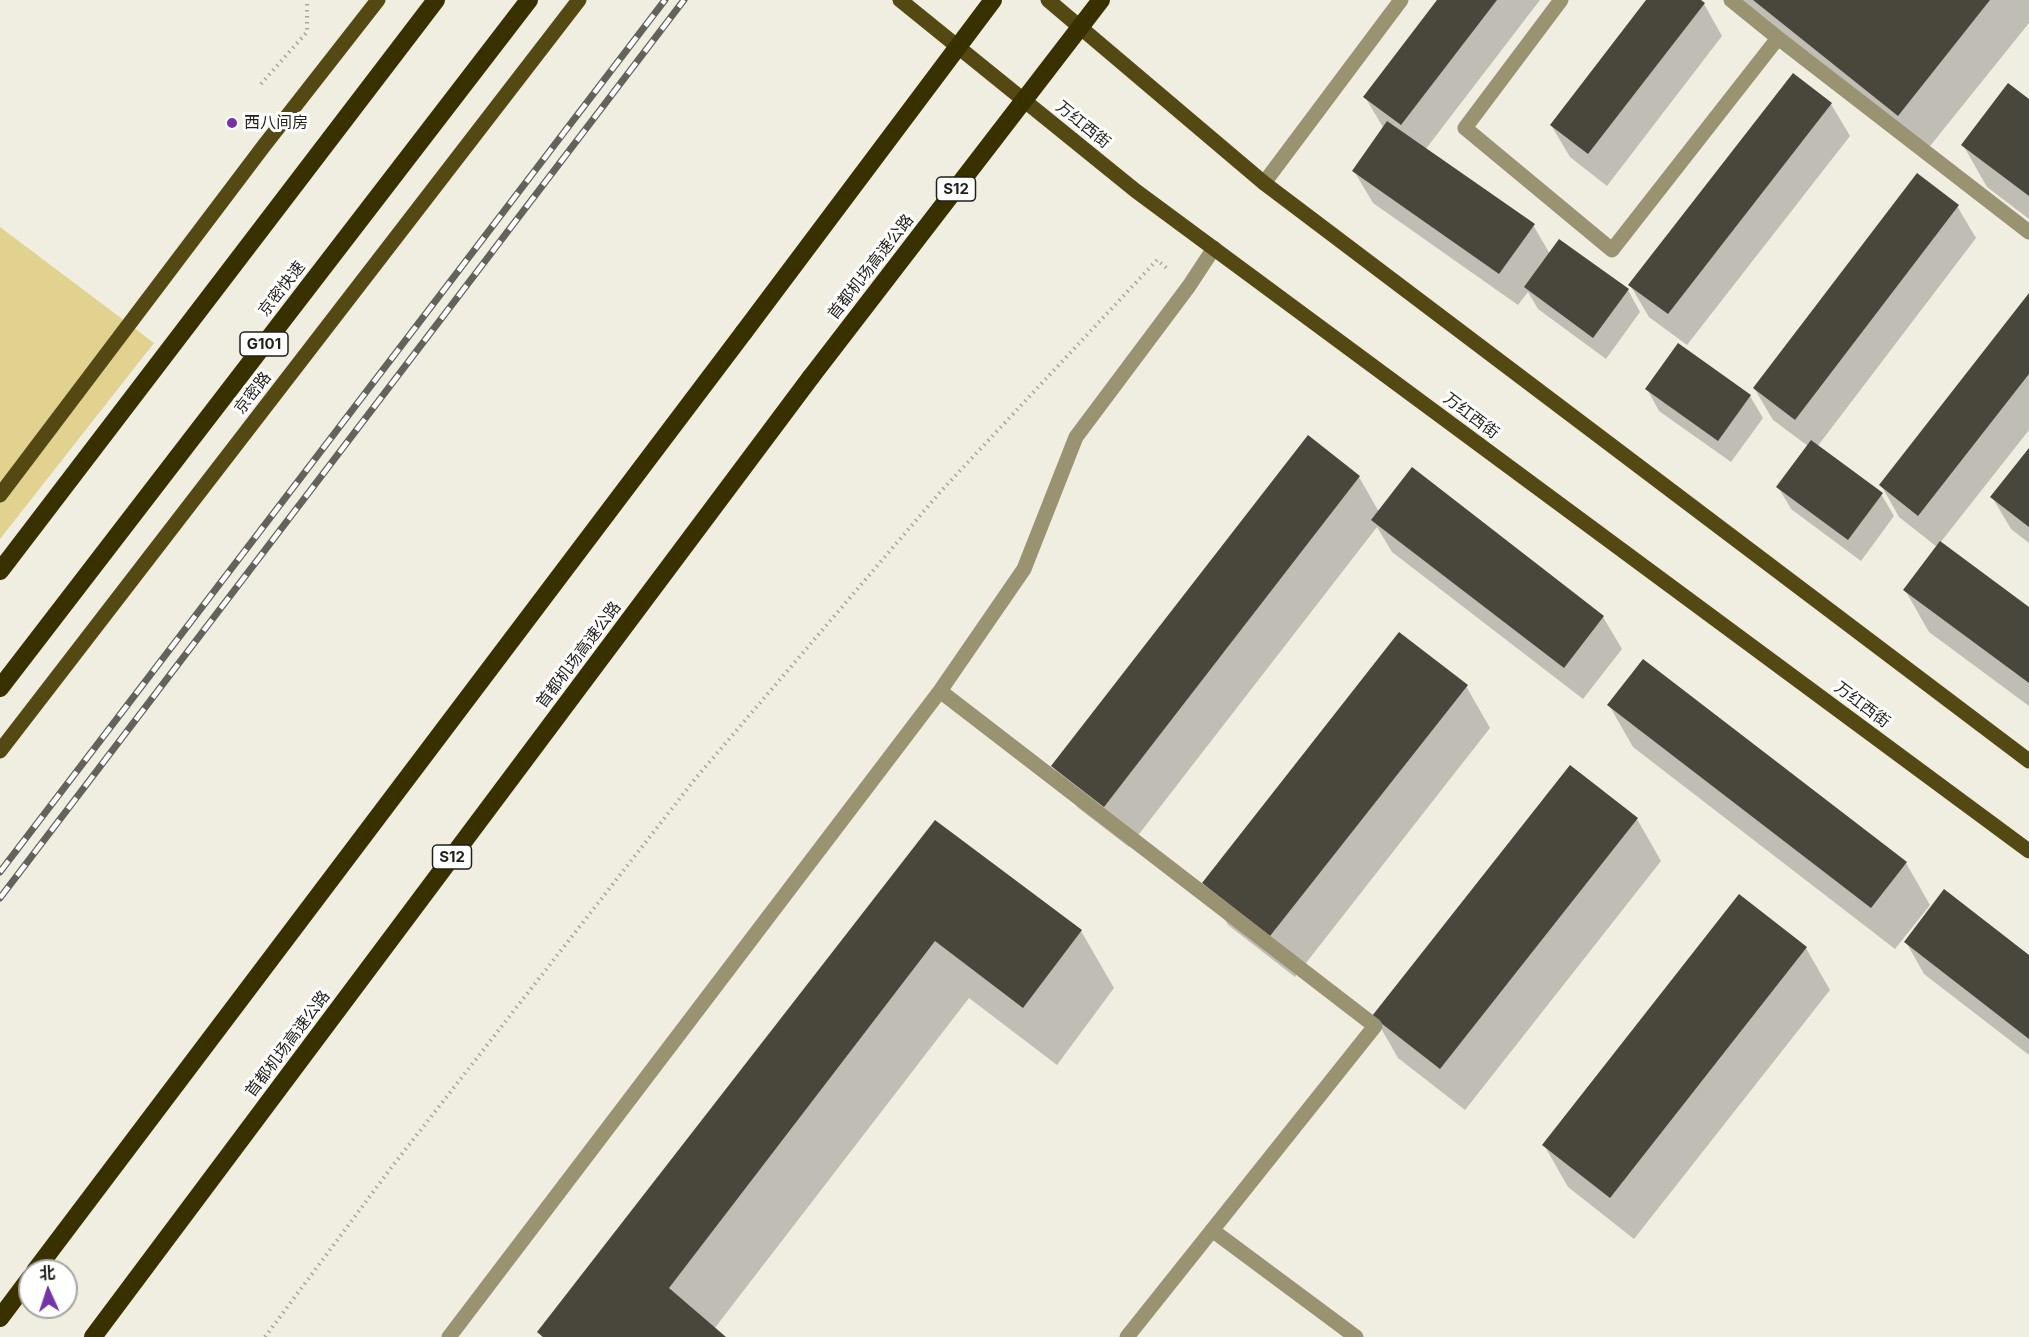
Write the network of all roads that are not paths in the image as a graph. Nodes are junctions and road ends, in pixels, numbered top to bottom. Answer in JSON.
{"nodes":[{"id":1,"x":378,"y":0,"type":"edge"},
{"id":2,"x":435,"y":0,"type":"edge"},
{"id":3,"x":529,"y":0,"type":"edge"},
{"id":4,"x":579,"y":0,"type":"edge"},
{"id":5,"x":900,"y":0,"type":"edge"},
{"id":6,"x":993,"y":0,"type":"edge"},
{"id":7,"x":1048,"y":0,"type":"edge"},
{"id":8,"x":1101,"y":0,"type":"edge"},
{"id":9,"x":1401,"y":0,"type":"edge"},
{"id":10,"x":1561,"y":0,"type":"edge"},
{"id":11,"x":1731,"y":0,"type":"edge"},
{"id":12,"x":1778,"y":38,"type":"junction"},
{"id":13,"x":1264,"y":183,"type":"junction"},
{"id":14,"x":2029,"y":232,"type":"edge"},
{"id":15,"x":1214,"y":248,"type":"junction"},
{"id":16,"x":0,"y":495,"type":"edge"},
{"id":17,"x":0,"y":571,"type":"edge"},
{"id":18,"x":0,"y":688,"type":"edge"},
{"id":19,"x":940,"y":691,"type":"junction"},
{"id":20,"x":0,"y":751,"type":"edge"},
{"id":21,"x":2029,"y":761,"type":"edge"},
{"id":22,"x":2029,"y":851,"type":"edge"},
{"id":23,"x":1212,"y":1230,"type":"junction"},
{"id":24,"x":44,"y":1259,"type":"edge"},
{"id":25,"x":18,"y":1294,"type":"edge"},
{"id":26,"x":0,"y":1318,"type":"edge"},
{"id":27,"x":93,"y":1337,"type":"edge"},
{"id":28,"x":449,"y":1337,"type":"edge"},
{"id":29,"x":1127,"y":1337,"type":"edge"},
{"id":30,"x":1356,"y":1337,"type":"edge"}],
"edges":[{"from":1,"to":16,"type":"main road"},
{"from":2,"to":17,"type":"highway"},
{"from":3,"to":18,"type":"highway","name":"京密快速","number":"G101"},
{"from":4,"to":20,"type":"main road","name":"京密路","number":"G101"},
{"from":5,"to":15,"type":"main road","name":"万红西街"},
{"from":6,"to":24,"type":"highway","bridge":true},
{"from":7,"to":13,"type":"main road"},
{"from":8,"to":27,"type":"highway","name":"首都机场高速公路","number":"S12","bridge":true},
{"from":9,"to":13,"type":"street"},
{"from":10,"to":12,"type":"street"},
{"from":11,"to":12,"type":"street"},
{"from":12,"to":14,"type":"street"},
{"from":13,"to":21,"type":"main road"},
{"from":15,"to":19,"type":"street"},
{"from":15,"to":22,"type":"main road","name":"万红西街"},
{"from":19,"to":23,"type":"street"},
{"from":19,"to":28,"type":"street"},
{"from":23,"to":29,"type":"street"},
{"from":23,"to":30,"type":"street"},
{"from":25,"to":26,"type":"highway"}]}
